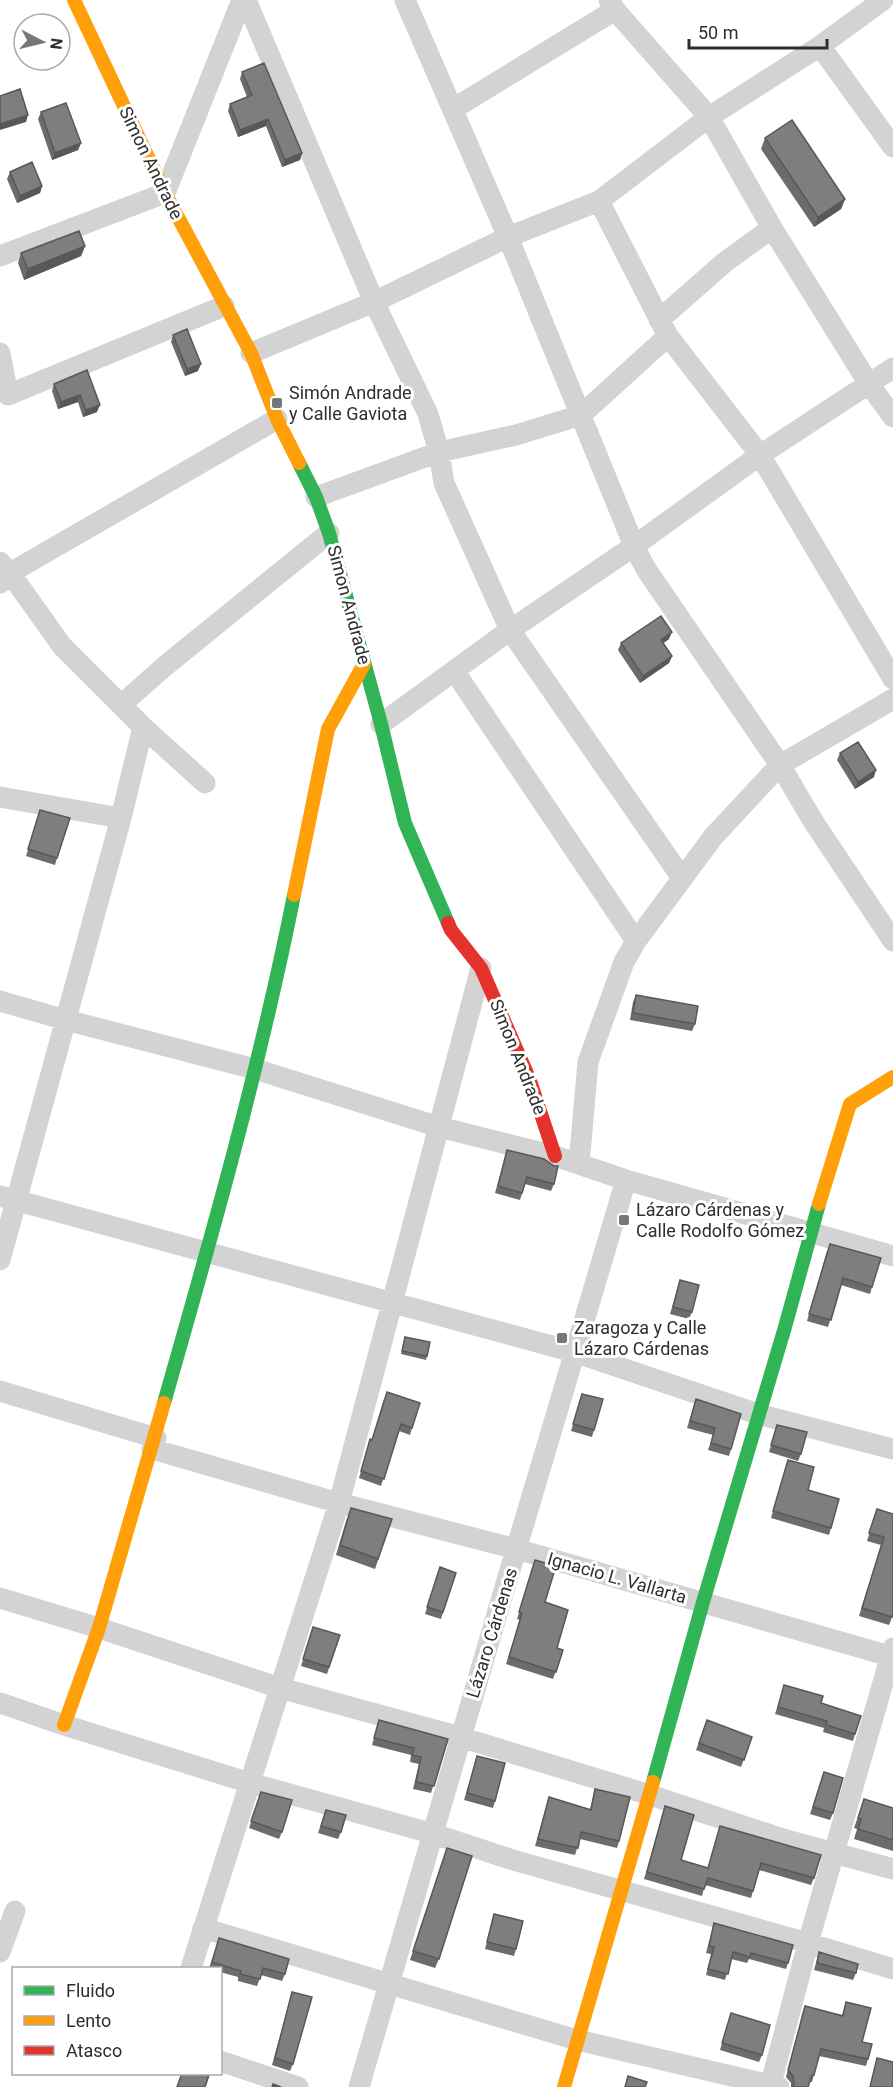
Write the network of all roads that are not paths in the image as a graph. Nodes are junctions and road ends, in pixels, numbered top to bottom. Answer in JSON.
{"nodes":[{"id":1,"x":74,"y":0,"type":"edge"},
{"id":2,"x":244,"y":0,"type":"edge"},
{"id":3,"x":405,"y":0,"type":"edge"},
{"id":4,"x":883,"y":0,"type":"edge"},
{"id":5,"x":612,"y":5,"type":"edge"},
{"id":6,"x":819,"y":46,"type":"junction"},
{"id":7,"x":453,"y":110,"type":"junction"},
{"id":8,"x":709,"y":117,"type":"junction"},
{"id":9,"x":893,"y":147,"type":"edge"},
{"id":10,"x":165,"y":193,"type":"junction"},
{"id":11,"x":599,"y":201,"type":"junction"},
{"id":12,"x":772,"y":228,"type":"junction"},
{"id":13,"x":508,"y":237,"type":"junction"},
{"id":14,"x":0,"y":256,"type":"edge"},
{"id":15,"x":374,"y":302,"type":"junction"},
{"id":16,"x":224,"y":306,"type":"junction"},
{"id":17,"x":664,"y":328,"type":"junction"},
{"id":18,"x":0,"y":353,"type":"edge"},
{"id":19,"x":250,"y":353,"type":"junction"},
{"id":20,"x":893,"y":368,"type":"edge"},
{"id":21,"x":869,"y":384,"type":"junction"},
{"id":22,"x":4,"y":396,"type":"edge"},
{"id":23,"x":581,"y":415,"type":"junction"},
{"id":24,"x":893,"y":417,"type":"edge"},
{"id":25,"x":278,"y":419,"type":"junction"},
{"id":26,"x":439,"y":452,"type":"junction"},
{"id":27,"x":760,"y":454,"type":"junction"},
{"id":28,"x":316,"y":497,"type":"junction"},
{"id":29,"x":329,"y":533,"type":"junction"},
{"id":30,"x":634,"y":546,"type":"junction"},
{"id":31,"x":3,"y":573,"type":"edge"},
{"id":32,"x":510,"y":630,"type":"junction"},
{"id":33,"x":364,"y":664,"type":"junction"},
{"id":34,"x":455,"y":672,"type":"junction"},
{"id":35,"x":893,"y":679,"type":"edge"},
{"id":36,"x":893,"y":699,"type":"edge"},
{"id":37,"x":121,"y":705,"type":"junction"},
{"id":38,"x":381,"y":724,"type":"junction"},
{"id":39,"x":143,"y":727,"type":"junction"},
{"id":40,"x":780,"y":765,"type":"junction"},
{"id":41,"x":204,"y":783,"type":"dead end"},
{"id":42,"x":0,"y":797,"type":"edge"},
{"id":43,"x":121,"y":819,"type":"junction"},
{"id":44,"x":682,"y":878,"type":"junction"},
{"id":45,"x":636,"y":941,"type":"junction"},
{"id":46,"x":893,"y":941,"type":"edge"},
{"id":47,"x":482,"y":968,"type":"junction"},
{"id":48,"x":0,"y":1001,"type":"edge"},
{"id":49,"x":66,"y":1020,"type":"junction"},
{"id":50,"x":255,"y":1069,"type":"junction"},
{"id":51,"x":893,"y":1077,"type":"edge"},
{"id":52,"x":439,"y":1127,"type":"junction"},
{"id":53,"x":555,"y":1155,"type":"junction"},
{"id":54,"x":579,"y":1164,"type":"junction"},
{"id":55,"x":626,"y":1180,"type":"junction"},
{"id":56,"x":8,"y":1199,"type":"edge"},
{"id":57,"x":810,"y":1232,"type":"junction"},
{"id":58,"x":207,"y":1253,"type":"junction"},
{"id":59,"x":893,"y":1256,"type":"edge"},
{"id":60,"x":0,"y":1260,"type":"edge"},
{"id":61,"x":393,"y":1302,"type":"junction"},
{"id":62,"x":574,"y":1352,"type":"junction"},
{"id":63,"x":0,"y":1391,"type":"edge"},
{"id":64,"x":758,"y":1414,"type":"junction"},
{"id":65,"x":154,"y":1444,"type":"junction"},
{"id":66,"x":893,"y":1449,"type":"edge"},
{"id":67,"x":339,"y":1503,"type":"junction"},
{"id":68,"x":516,"y":1549,"type":"junction"},
{"id":69,"x":0,"y":1598,"type":"edge"},
{"id":70,"x":703,"y":1602,"type":"junction"},
{"id":71,"x":99,"y":1628,"type":"junction"},
{"id":72,"x":892,"y":1653,"type":"edge"},
{"id":73,"x":280,"y":1688,"type":"junction"},
{"id":74,"x":0,"y":1703,"type":"edge"},
{"id":75,"x":64,"y":1725,"type":"junction"},
{"id":76,"x":460,"y":1737,"type":"junction"},
{"id":77,"x":250,"y":1783,"type":"junction"},
{"id":78,"x":650,"y":1795,"type":"junction"},
{"id":79,"x":434,"y":1834,"type":"junction"},
{"id":80,"x":835,"y":1854,"type":"junction"},
{"id":81,"x":893,"y":1869,"type":"edge"},
{"id":82,"x":622,"y":1890,"type":"junction"},
{"id":83,"x":15,"y":1911,"type":"dead end"},
{"id":84,"x":203,"y":1928,"type":"junction"},
{"id":85,"x":808,"y":1943,"type":"junction"},
{"id":86,"x":0,"y":1952,"type":"edge"},
{"id":87,"x":191,"y":1967,"type":"edge"},
{"id":88,"x":893,"y":1970,"type":"edge"},
{"id":89,"x":390,"y":1982,"type":"junction"},
{"id":90,"x":577,"y":2040,"type":"junction"},
{"id":91,"x":222,"y":2062,"type":"edge"},
{"id":92,"x":773,"y":2086,"type":"edge"},
{"id":93,"x":298,"y":2087,"type":"edge"},
{"id":94,"x":359,"y":2087,"type":"edge"},
{"id":95,"x":564,"y":2087,"type":"edge"}],
"edges":[{"from":1,"to":10,"type":"street","name":"Simon Andrade"},
{"from":2,"to":10,"type":"street"},
{"from":2,"to":15,"type":"street"},
{"from":3,"to":7,"type":"street"},
{"from":4,"to":6,"type":"street"},
{"from":5,"to":7,"type":"street"},
{"from":5,"to":8,"type":"street"},
{"from":6,"to":8,"type":"street"},
{"from":6,"to":9,"type":"street"},
{"from":7,"to":13,"type":"street"},
{"from":8,"to":11,"type":"street"},
{"from":8,"to":12,"type":"street"},
{"from":10,"to":14,"type":"street"},
{"from":10,"to":16,"type":"street","name":"Simon Andrade"},
{"from":11,"to":13,"type":"street"},
{"from":11,"to":17,"type":"street"},
{"from":12,"to":17,"type":"street"},
{"from":12,"to":21,"type":"street"},
{"from":13,"to":15,"type":"street"},
{"from":13,"to":23,"type":"street"},
{"from":15,"to":19,"type":"street"},
{"from":15,"to":26,"type":"street"},
{"from":16,"to":19,"type":"street","name":"Simon Andrade"},
{"from":16,"to":22,"type":"street"},
{"from":17,"to":23,"type":"street"},
{"from":17,"to":27,"type":"street"},
{"from":18,"to":22,"type":"street"},
{"from":19,"to":25,"type":"street","name":"Simon Andrade"},
{"from":20,"to":21,"type":"street"},
{"from":21,"to":24,"type":"street"},
{"from":21,"to":27,"type":"street"},
{"from":23,"to":26,"type":"street"},
{"from":23,"to":30,"type":"street"},
{"from":25,"to":28,"type":"street","name":"Simon Andrade"},
{"from":25,"to":31,"type":"street"},
{"from":26,"to":28,"type":"street"},
{"from":26,"to":32,"type":"street"},
{"from":27,"to":30,"type":"street"},
{"from":27,"to":35,"type":"street"},
{"from":28,"to":29,"type":"street","name":"Simon Andrade"},
{"from":29,"to":33,"type":"street","name":"Simon Andrade"},
{"from":29,"to":37,"type":"street"},
{"from":30,"to":32,"type":"street"},
{"from":30,"to":40,"type":"street"},
{"from":31,"to":37,"type":"street"},
{"from":32,"to":34,"type":"street"},
{"from":32,"to":44,"type":"street"},
{"from":33,"to":38,"type":"street","name":"Simon Andrade"},
{"from":33,"to":50,"type":"street"},
{"from":34,"to":38,"type":"street"},
{"from":34,"to":45,"type":"street"},
{"from":36,"to":40,"type":"street"},
{"from":37,"to":39,"type":"street"},
{"from":38,"to":47,"type":"street","name":"Simon Andrade"},
{"from":39,"to":41,"type":"street"},
{"from":39,"to":43,"type":"street"},
{"from":40,"to":44,"type":"street"},
{"from":40,"to":46,"type":"street"},
{"from":42,"to":43,"type":"street"},
{"from":43,"to":49,"type":"street"},
{"from":44,"to":45,"type":"street"},
{"from":45,"to":54,"type":"street"},
{"from":47,"to":52,"type":"street"},
{"from":47,"to":53,"type":"street","name":"Simon Andrade"},
{"from":48,"to":49,"type":"street"},
{"from":49,"to":50,"type":"street"},
{"from":49,"to":56,"type":"street"},
{"from":50,"to":52,"type":"street"},
{"from":50,"to":58,"type":"street"},
{"from":51,"to":57,"type":"street"},
{"from":52,"to":53,"type":"street"},
{"from":52,"to":61,"type":"street"},
{"from":53,"to":54,"type":"street"},
{"from":54,"to":55,"type":"street"},
{"from":55,"to":57,"type":"street"},
{"from":55,"to":62,"type":"street","name":"Lázaro Cárdenas"},
{"from":56,"to":58,"type":"street"},
{"from":56,"to":60,"type":"street"},
{"from":57,"to":59,"type":"street"},
{"from":57,"to":64,"type":"street"},
{"from":58,"to":61,"type":"street"},
{"from":58,"to":65,"type":"street"},
{"from":61,"to":62,"type":"street"},
{"from":61,"to":67,"type":"street"},
{"from":62,"to":64,"type":"street"},
{"from":62,"to":68,"type":"street","name":"Lázaro Cárdenas"},
{"from":63,"to":65,"type":"street","name":"Ignacio L. Vallarta"},
{"from":64,"to":66,"type":"street"},
{"from":64,"to":70,"type":"street"},
{"from":65,"to":67,"type":"street","name":"Ignacio L. Vallarta"},
{"from":65,"to":71,"type":"street"},
{"from":67,"to":68,"type":"street","name":"Ignacio L. Vallarta"},
{"from":67,"to":73,"type":"street"},
{"from":68,"to":70,"type":"street","name":"Ignacio L. Vallarta"},
{"from":68,"to":76,"type":"street","name":"Lázaro Cárdenas"},
{"from":69,"to":71,"type":"street"},
{"from":70,"to":72,"type":"street","name":"Ignacio L. Vallarta"},
{"from":70,"to":78,"type":"street"},
{"from":71,"to":73,"type":"street"},
{"from":71,"to":75,"type":"street"},
{"from":72,"to":80,"type":"street"},
{"from":73,"to":76,"type":"street"},
{"from":73,"to":77,"type":"street"},
{"from":74,"to":75,"type":"street"},
{"from":75,"to":77,"type":"street"},
{"from":76,"to":78,"type":"street"},
{"from":76,"to":79,"type":"street","name":"Lázaro Cárdenas"},
{"from":77,"to":79,"type":"street"},
{"from":77,"to":84,"type":"street"},
{"from":78,"to":80,"type":"street"},
{"from":78,"to":82,"type":"street"},
{"from":79,"to":82,"type":"street"},
{"from":79,"to":89,"type":"street","name":"Lázaro Cárdenas"},
{"from":80,"to":81,"type":"street"},
{"from":80,"to":85,"type":"street"},
{"from":82,"to":85,"type":"street"},
{"from":82,"to":90,"type":"street"},
{"from":83,"to":86,"type":"street"},
{"from":84,"to":87,"type":"street"},
{"from":84,"to":89,"type":"street"},
{"from":85,"to":88,"type":"street"},
{"from":85,"to":92,"type":"street"},
{"from":89,"to":90,"type":"street"},
{"from":89,"to":94,"type":"street","name":"Lázaro Cárdenas"},
{"from":90,"to":92,"type":"street"},
{"from":90,"to":95,"type":"street"},
{"from":91,"to":93,"type":"street"}]}
